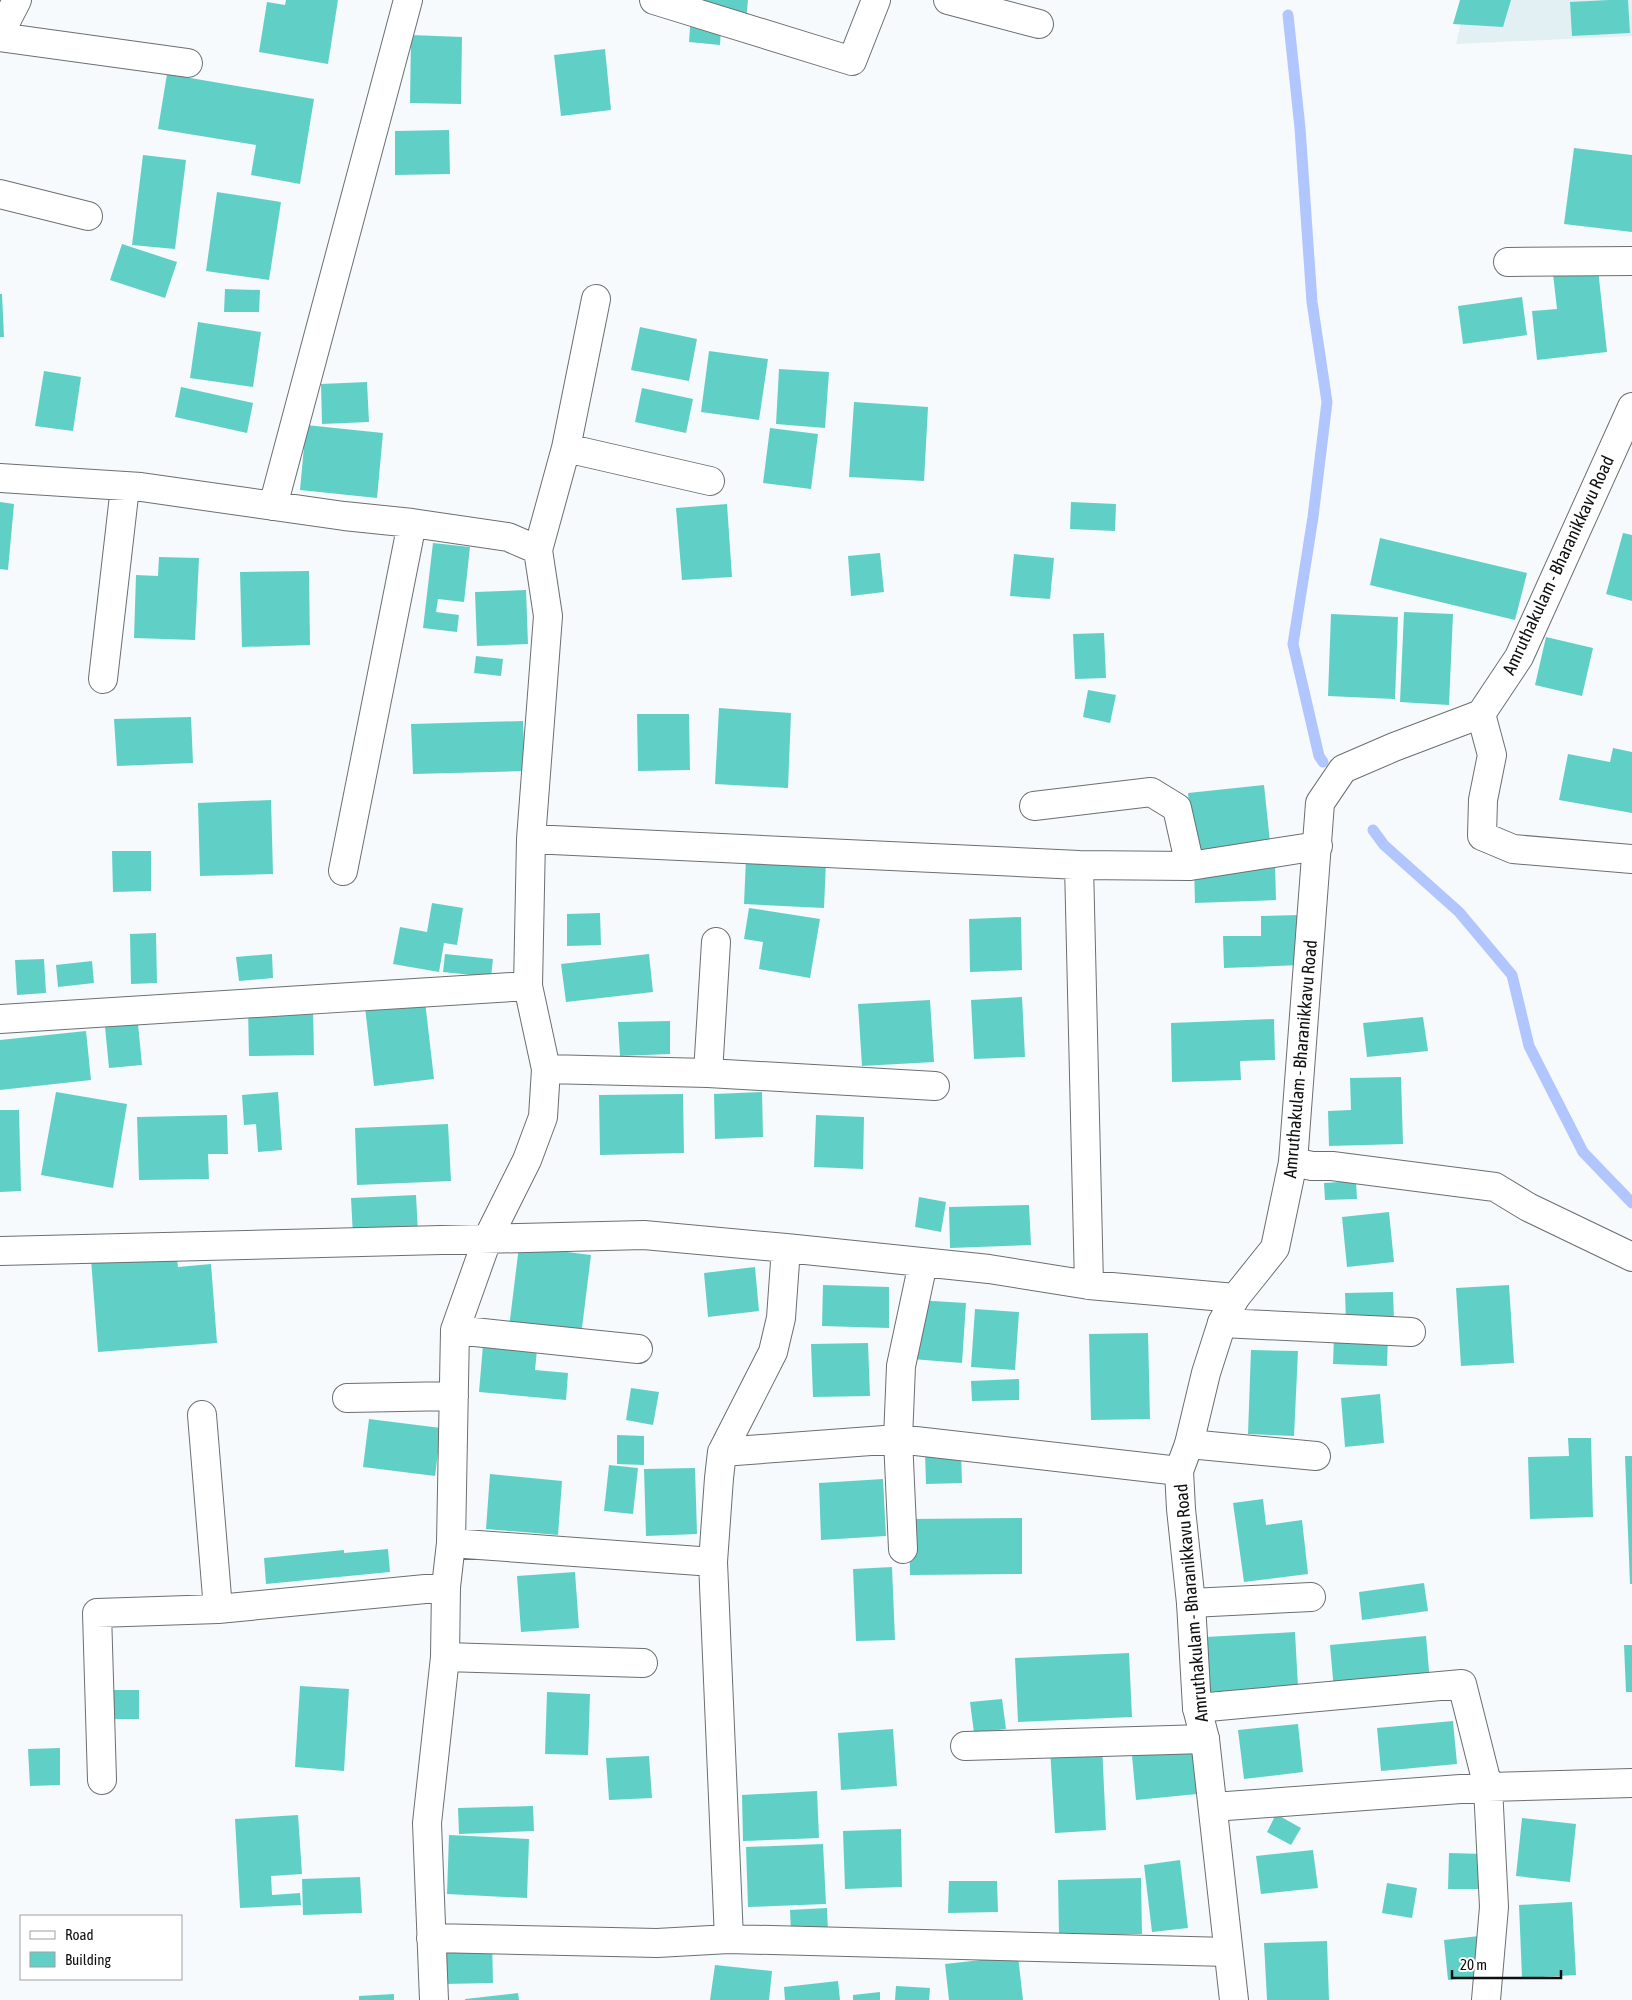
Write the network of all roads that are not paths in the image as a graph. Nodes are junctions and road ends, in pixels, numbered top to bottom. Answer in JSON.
{"nodes":[{"id":1,"x":17,"y":0,"type":"edge"},
{"id":2,"x":408,"y":0,"type":"edge"},
{"id":3,"x":654,"y":0,"type":"edge"},
{"id":4,"x":876,"y":0,"type":"edge"},
{"id":5,"x":948,"y":0,"type":"edge"},
{"id":6,"x":1039,"y":24,"type":"dead end"},
{"id":7,"x":0,"y":35,"type":"edge"},
{"id":8,"x":188,"y":63,"type":"dead end"},
{"id":9,"x":0,"y":194,"type":"edge"},
{"id":10,"x":88,"y":216,"type":"dead end"},
{"id":11,"x":1632,"y":261,"type":"edge"},
{"id":12,"x":1508,"y":262,"type":"dead end"},
{"id":13,"x":596,"y":299,"type":"dead end"},
{"id":14,"x":1632,"y":406,"type":"edge"},
{"id":15,"x":566,"y":448,"type":"junction"},
{"id":16,"x":0,"y":478,"type":"edge"},
{"id":17,"x":710,"y":481,"type":"dead end"},
{"id":18,"x":125,"y":487,"type":"junction"},
{"id":19,"x":273,"y":506,"type":"junction"},
{"id":20,"x":412,"y":523,"type":"junction"},
{"id":21,"x":538,"y":550,"type":"junction"},
{"id":22,"x":103,"y":679,"type":"dead end"},
{"id":23,"x":1482,"y":714,"type":"junction"},
{"id":24,"x":1034,"y":806,"type":"dead end"},
{"id":25,"x":531,"y":839,"type":"junction"},
{"id":26,"x":1318,"y":846,"type":"junction"},
{"id":27,"x":1632,"y":859,"type":"edge"},
{"id":28,"x":1079,"y":865,"type":"junction"},
{"id":29,"x":1190,"y":866,"type":"junction"},
{"id":30,"x":343,"y":870,"type":"dead end"},
{"id":31,"x":716,"y":942,"type":"dead end"},
{"id":32,"x":528,"y":986,"type":"junction"},
{"id":33,"x":0,"y":1019,"type":"edge"},
{"id":34,"x":546,"y":1069,"type":"junction"},
{"id":35,"x":708,"y":1073,"type":"junction"},
{"id":36,"x":935,"y":1086,"type":"dead end"},
{"id":37,"x":1294,"y":1162,"type":"junction"},
{"id":38,"x":487,"y":1240,"type":"junction"},
{"id":39,"x":786,"y":1248,"type":"junction"},
{"id":40,"x":0,"y":1251,"type":"edge"},
{"id":41,"x":1632,"y":1257,"type":"edge"},
{"id":42,"x":923,"y":1263,"type":"junction"},
{"id":43,"x":1089,"y":1285,"type":"junction"},
{"id":44,"x":1235,"y":1298,"type":"junction"},
{"id":45,"x":1222,"y":1324,"type":"junction"},
{"id":46,"x":455,"y":1330,"type":"junction"},
{"id":47,"x":1411,"y":1332,"type":"dead end"},
{"id":48,"x":638,"y":1349,"type":"dead end"},
{"id":49,"x":454,"y":1396,"type":"junction"},
{"id":50,"x":348,"y":1398,"type":"dead end"},
{"id":51,"x":202,"y":1415,"type":"dead end"},
{"id":52,"x":898,"y":1439,"type":"junction"},
{"id":53,"x":1189,"y":1444,"type":"junction"},
{"id":54,"x":722,"y":1452,"type":"junction"},
{"id":55,"x":1316,"y":1456,"type":"dead end"},
{"id":56,"x":1179,"y":1471,"type":"junction"},
{"id":57,"x":451,"y":1543,"type":"junction"},
{"id":58,"x":903,"y":1550,"type":"dead end"},
{"id":59,"x":713,"y":1562,"type":"junction"},
{"id":60,"x":446,"y":1587,"type":"junction"},
{"id":61,"x":1311,"y":1597,"type":"dead end"},
{"id":62,"x":1191,"y":1603,"type":"junction"},
{"id":63,"x":218,"y":1609,"type":"junction"},
{"id":64,"x":445,"y":1657,"type":"junction"},
{"id":65,"x":643,"y":1663,"type":"dead end"},
{"id":66,"x":1198,"y":1708,"type":"junction"},
{"id":67,"x":1205,"y":1739,"type":"junction"},
{"id":68,"x":964,"y":1746,"type":"dead end"},
{"id":69,"x":102,"y":1780,"type":"dead end"},
{"id":70,"x":1632,"y":1783,"type":"edge"},
{"id":71,"x":1488,"y":1787,"type":"junction"},
{"id":72,"x":1213,"y":1807,"type":"junction"},
{"id":73,"x":431,"y":1938,"type":"junction"},
{"id":74,"x":729,"y":1939,"type":"junction"},
{"id":75,"x":1228,"y":1952,"type":"junction"},
{"id":76,"x":434,"y":2000,"type":"edge"},
{"id":77,"x":1234,"y":2000,"type":"edge"},
{"id":78,"x":1486,"y":2000,"type":"edge"}],
"edges":[{"from":1,"to":7,"type":"street"},
{"from":2,"to":19,"type":"street"},
{"from":3,"to":4,"type":"street"},
{"from":5,"to":6,"type":"street"},
{"from":7,"to":8,"type":"street"},
{"from":9,"to":10,"type":"street"},
{"from":11,"to":12,"type":"street"},
{"from":13,"to":15,"type":"street"},
{"from":14,"to":23,"type":"street","name":"Amruthakulam - Bharanikkavu Road"},
{"from":15,"to":17,"type":"street"},
{"from":15,"to":21,"type":"street"},
{"from":16,"to":18,"type":"street"},
{"from":18,"to":19,"type":"street"},
{"from":18,"to":22,"type":"street"},
{"from":19,"to":20,"type":"street"},
{"from":20,"to":21,"type":"street"},
{"from":20,"to":30,"type":"street"},
{"from":21,"to":25,"type":"street"},
{"from":23,"to":26,"type":"street","name":"Amruthakulam - Bharanikkavu Road"},
{"from":23,"to":27,"type":"street"},
{"from":24,"to":29,"type":"street"},
{"from":25,"to":28,"type":"street"},
{"from":25,"to":32,"type":"street"},
{"from":26,"to":29,"type":"street"},
{"from":26,"to":37,"type":"street","name":"Amruthakulam - Bharanikkavu Road"},
{"from":28,"to":29,"type":"street"},
{"from":28,"to":43,"type":"street"},
{"from":31,"to":35,"type":"street"},
{"from":32,"to":33,"type":"street"},
{"from":32,"to":34,"type":"street"},
{"from":34,"to":35,"type":"street"},
{"from":34,"to":38,"type":"street"},
{"from":35,"to":36,"type":"street"},
{"from":37,"to":41,"type":"street"},
{"from":37,"to":44,"type":"street","name":"Amruthakulam - Bharanikkavu Road"},
{"from":38,"to":39,"type":"street"},
{"from":38,"to":40,"type":"street"},
{"from":38,"to":46,"type":"street"},
{"from":39,"to":42,"type":"street"},
{"from":39,"to":54,"type":"street"},
{"from":42,"to":43,"type":"street"},
{"from":42,"to":52,"type":"street"},
{"from":43,"to":44,"type":"street"},
{"from":44,"to":45,"type":"street","name":"Amruthakulam - Bharanikkavu Road"},
{"from":45,"to":47,"type":"street"},
{"from":45,"to":53,"type":"street","name":"Amruthakulam - Bharanikkavu Road"},
{"from":46,"to":48,"type":"street"},
{"from":46,"to":49,"type":"street"},
{"from":49,"to":50,"type":"street"},
{"from":49,"to":57,"type":"street"},
{"from":51,"to":63,"type":"street"},
{"from":52,"to":54,"type":"street"},
{"from":52,"to":56,"type":"street"},
{"from":52,"to":58,"type":"street"},
{"from":53,"to":55,"type":"street"},
{"from":53,"to":56,"type":"street","name":"Amruthakulam - Bharanikkavu Road"},
{"from":54,"to":59,"type":"street"},
{"from":56,"to":62,"type":"street","name":"Amruthakulam - Bharanikkavu Road"},
{"from":57,"to":59,"type":"street"},
{"from":57,"to":60,"type":"street"},
{"from":59,"to":74,"type":"street"},
{"from":60,"to":63,"type":"street"},
{"from":60,"to":64,"type":"street"},
{"from":61,"to":62,"type":"street"},
{"from":62,"to":66,"type":"street","name":"Amruthakulam - Bharanikkavu Road"},
{"from":63,"to":69,"type":"street"},
{"from":64,"to":65,"type":"street"},
{"from":64,"to":73,"type":"street"},
{"from":66,"to":67,"type":"street","name":"Amruthakulam - Bharanikkavu Road"},
{"from":66,"to":71,"type":"street"},
{"from":67,"to":68,"type":"street"},
{"from":67,"to":72,"type":"street","name":"Amruthakulam - Bharanikkavu Road"},
{"from":70,"to":71,"type":"street"},
{"from":71,"to":72,"type":"street"},
{"from":71,"to":78,"type":"street"},
{"from":72,"to":75,"type":"street","name":"Amruthakulam - Bharanikkavu Road"},
{"from":73,"to":74,"type":"street"},
{"from":73,"to":76,"type":"street"},
{"from":74,"to":75,"type":"street"},
{"from":75,"to":77,"type":"street","name":"Amruthakulam - Bharanikkavu Road"}]}
